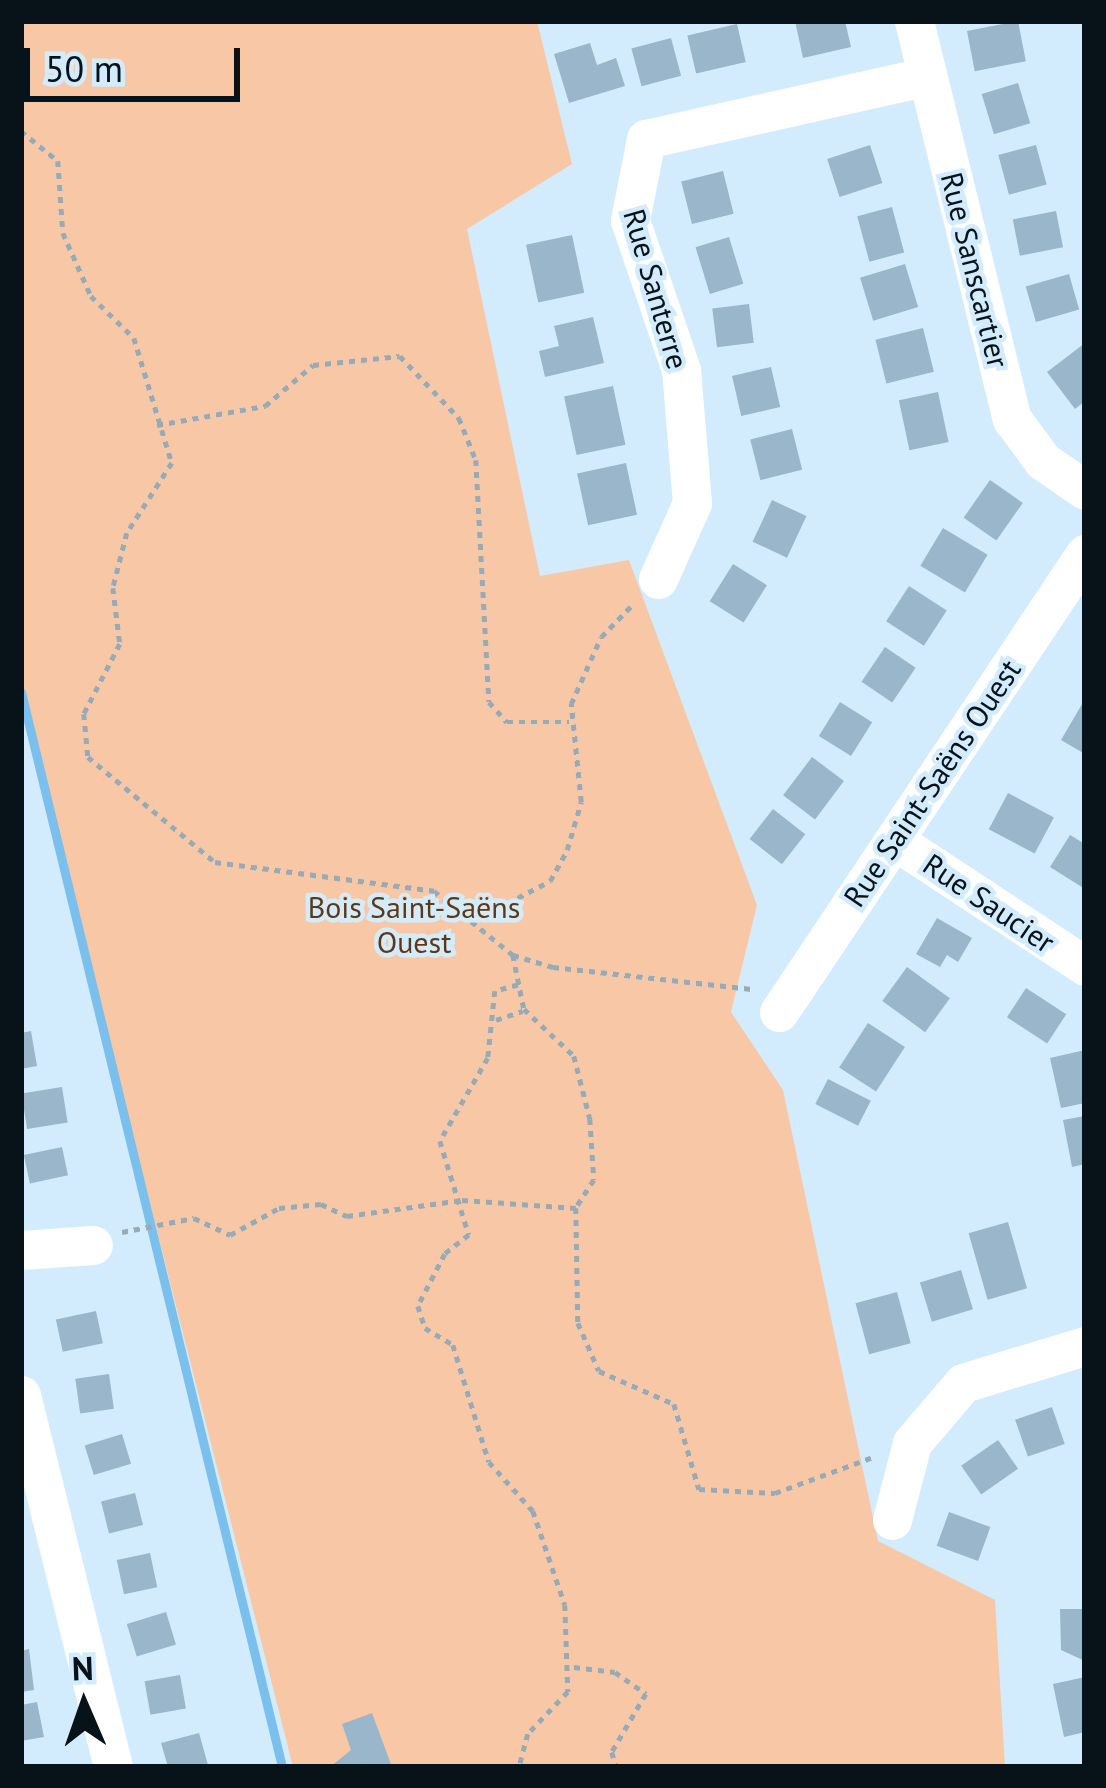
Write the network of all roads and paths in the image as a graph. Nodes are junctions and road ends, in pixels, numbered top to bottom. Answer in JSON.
{"nodes":[{"id":1,"x":914,"y":21,"type":"edge"},
{"id":2,"x":927,"y":76,"type":"junction"},
{"id":3,"x":21,"y":131,"type":"edge"},
{"id":4,"x":157,"y":425,"type":"junction"},
{"id":5,"x":1085,"y":490,"type":"edge"},
{"id":6,"x":1085,"y":554,"type":"edge"},
{"id":7,"x":658,"y":579,"type":"joint"},
{"id":8,"x":569,"y":722,"type":"junction"},
{"id":9,"x":894,"y":840,"type":"junction"},
{"id":10,"x":476,"y":920,"type":"junction"},
{"id":11,"x":512,"y":955,"type":"junction"},
{"id":12,"x":1085,"y":966,"type":"edge"},
{"id":13,"x":518,"y":985,"type":"junction"},
{"id":14,"x":781,"y":1008,"type":"joint"},
{"id":15,"x":524,"y":1009,"type":"junction"},
{"id":16,"x":496,"y":1021,"type":"junction"},
{"id":17,"x":462,"y":1200,"type":"junction"},
{"id":18,"x":576,"y":1208,"type":"junction"},
{"id":19,"x":93,"y":1246,"type":"joint"},
{"id":20,"x":21,"y":1250,"type":"edge"},
{"id":21,"x":1085,"y":1346,"type":"edge"},
{"id":22,"x":21,"y":1395,"type":"edge"},
{"id":23,"x":908,"y":1455,"type":"junction"},
{"id":24,"x":892,"y":1520,"type":"dead end"},
{"id":25,"x":574,"y":1667,"type":"junction"},
{"id":26,"x":113,"y":1767,"type":"edge"},
{"id":27,"x":519,"y":1767,"type":"edge"},
{"id":28,"x":616,"y":1767,"type":"edge"}],
"edges":[{"from":1,"to":2,"type":"street","name":"Rue Sanscartier"},
{"from":2,"to":5,"type":"street","name":"Rue Sanscartier"},
{"from":2,"to":7,"type":"street","name":"Rue Santerre"},
{"from":3,"to":4,"type":"path"},
{"from":4,"to":8,"type":"path"},
{"from":4,"to":10,"type":"path"},
{"from":6,"to":9,"type":"street","name":"Rue Saint-Saëns Ouest"},
{"from":7,"to":8,"type":"path"},
{"from":8,"to":10,"type":"path"},
{"from":9,"to":12,"type":"street","name":"Rue Saucier"},
{"from":9,"to":14,"type":"street","name":"Rue Saint-Saëns Ouest"},
{"from":10,"to":11,"type":"path"},
{"from":11,"to":13,"type":"path"},
{"from":11,"to":14,"type":"path"},
{"from":13,"to":15,"type":"path"},
{"from":13,"to":16,"type":"path"},
{"from":15,"to":16,"type":"path"},
{"from":15,"to":18,"type":"path"},
{"from":16,"to":17,"type":"path"},
{"from":17,"to":18,"type":"path"},
{"from":17,"to":19,"type":"path"},
{"from":17,"to":25,"type":"path"},
{"from":18,"to":23,"type":"path"},
{"from":19,"to":20,"type":"street"},
{"from":21,"to":23,"type":"street"},
{"from":22,"to":26,"type":"street"},
{"from":23,"to":24,"type":"street"},
{"from":25,"to":27,"type":"path"},
{"from":25,"to":28,"type":"path"}]}
